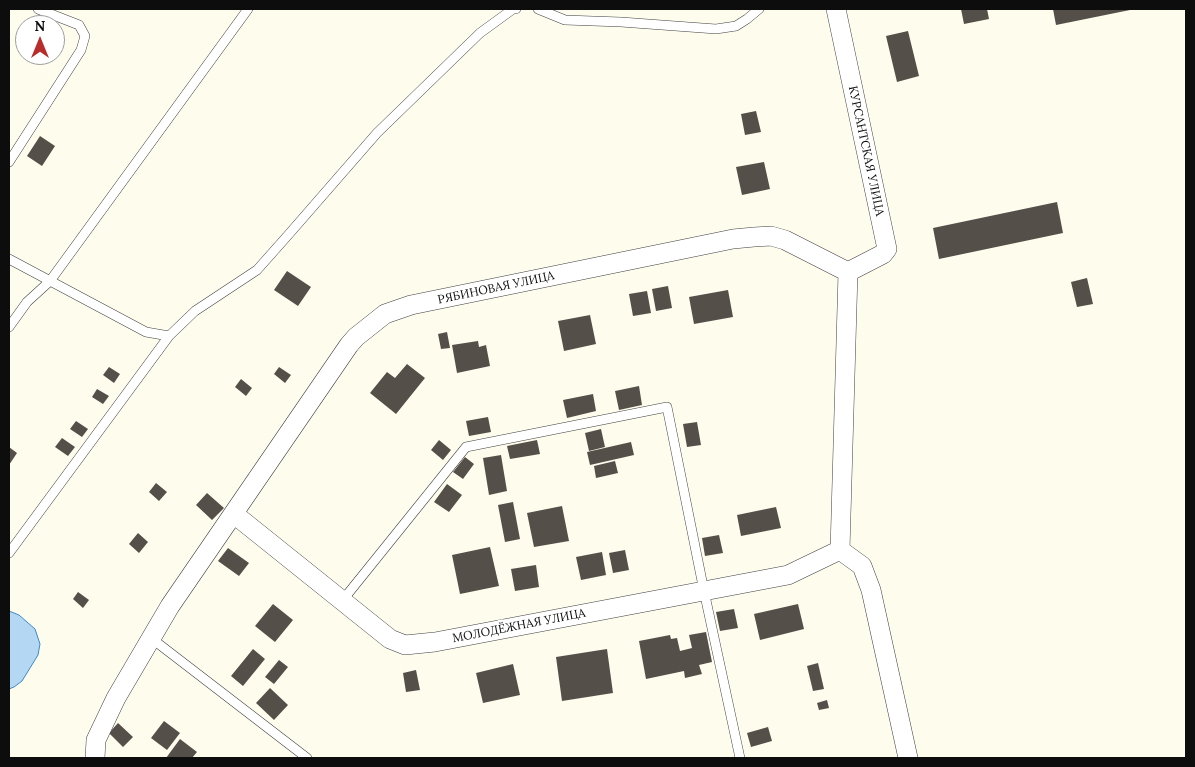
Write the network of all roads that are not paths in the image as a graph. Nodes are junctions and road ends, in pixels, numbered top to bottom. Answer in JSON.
{"nodes":[{"id":1,"x":38,"y":9,"type":"edge"},
{"id":2,"x":248,"y":9,"type":"edge"},
{"id":3,"x":516,"y":9,"type":"edge"},
{"id":4,"x":538,"y":9,"type":"edge"},
{"id":5,"x":759,"y":9,"type":"edge"},
{"id":6,"x":836,"y":9,"type":"edge"},
{"id":7,"x":9,"y":162,"type":"edge"},
{"id":8,"x":9,"y":259,"type":"edge"},
{"id":9,"x":848,"y":272,"type":"junction"},
{"id":10,"x":50,"y":281,"type":"junction"},
{"id":11,"x":9,"y":327,"type":"edge"},
{"id":12,"x":169,"y":336,"type":"junction"},
{"id":13,"x":234,"y":514,"type":"junction"},
{"id":14,"x":840,"y":550,"type":"junction"},
{"id":15,"x":9,"y":553,"type":"edge"},
{"id":16,"x":704,"y":591,"type":"junction"},
{"id":17,"x":342,"y":601,"type":"junction"},
{"id":18,"x":151,"y":638,"type":"junction"},
{"id":19,"x":95,"y":758,"type":"edge"},
{"id":20,"x":307,"y":758,"type":"edge"},
{"id":21,"x":740,"y":758,"type":"edge"},
{"id":22,"x":908,"y":758,"type":"edge"}],
"edges":[{"from":1,"to":7,"type":"lane"},
{"from":2,"to":10,"type":"lane"},
{"from":3,"to":12,"type":"lane"},
{"from":4,"to":5,"type":"lane"},
{"from":6,"to":9,"type":"street","name":"КУРСАНТСКАЯ УЛИЦА"},
{"from":8,"to":10,"type":"lane"},
{"from":9,"to":13,"type":"street","name":"РЯБИНОВАЯ УЛИЦА"},
{"from":9,"to":14,"type":"street"},
{"from":10,"to":11,"type":"lane"},
{"from":10,"to":12,"type":"lane"},
{"from":12,"to":15,"type":"lane"},
{"from":13,"to":17,"type":"street","name":"МОЛОДЁЖНАЯ УЛИЦА"},
{"from":13,"to":18,"type":"street","name":"РЯБИНОВАЯ УЛИЦА"},
{"from":14,"to":16,"type":"street","name":"МОЛОДЁЖНАЯ УЛИЦА"},
{"from":14,"to":22,"type":"street"},
{"from":16,"to":17,"type":"street","name":"МОЛОДЁЖНАЯ УЛИЦА"},
{"from":16,"to":17,"type":"lane"},
{"from":16,"to":21,"type":"lane"},
{"from":18,"to":19,"type":"street","name":"РЯБИНОВАЯ УЛИЦА"},
{"from":18,"to":20,"type":"lane"}]}
